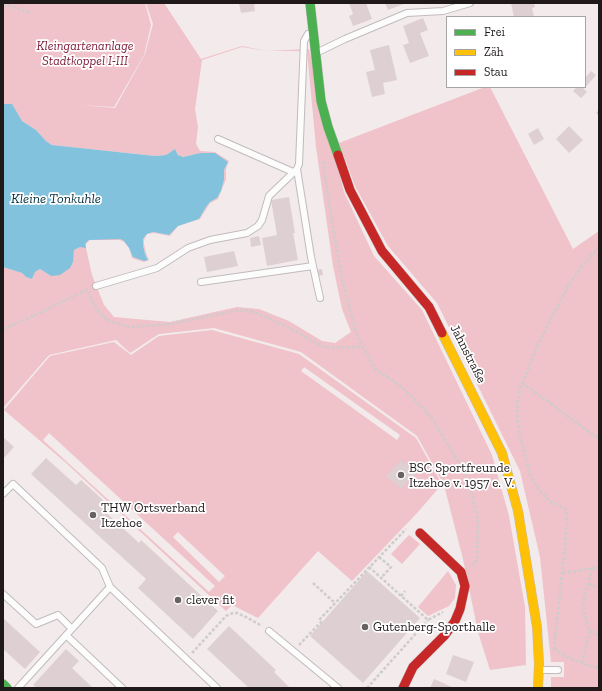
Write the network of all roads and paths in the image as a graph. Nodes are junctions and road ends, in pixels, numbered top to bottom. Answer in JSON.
{"nodes":[{"id":1,"x":310,"y":3,"type":"edge"},
{"id":2,"x":470,"y":3,"type":"edge"},
{"id":3,"x":3,"y":4,"type":"edge"},
{"id":4,"x":32,"y":13,"type":"dead end"},
{"id":5,"x":312,"y":27,"type":"junction"},
{"id":6,"x":315,"y":54,"type":"junction"},
{"id":7,"x":218,"y":139,"type":"dead end"},
{"id":8,"x":323,"y":155,"type":"dead end"},
{"id":9,"x":295,"y":170,"type":"junction"},
{"id":10,"x":599,"y":247,"type":"edge"},
{"id":11,"x":313,"y":266,"type":"junction"},
{"id":12,"x":201,"y":282,"type":"dead end"},
{"id":13,"x":96,"y":286,"type":"joint"},
{"id":14,"x":87,"y":290,"type":"junction"},
{"id":15,"x":320,"y":298,"type":"dead end"},
{"id":16,"x":3,"y":329,"type":"edge"},
{"id":17,"x":362,"y":346,"type":"junction"},
{"id":18,"x":522,"y":382,"type":"junction"},
{"id":19,"x":599,"y":439,"type":"edge"},
{"id":20,"x":3,"y":494,"type":"edge"},
{"id":21,"x":420,"y":533,"type":"joint"},
{"id":22,"x":379,"y":557,"type":"junction"},
{"id":23,"x":599,"y":566,"type":"edge"},
{"id":24,"x":369,"y":568,"type":"junction"},
{"id":25,"x":592,"y":568,"type":"junction"},
{"id":26,"x":563,"y":572,"type":"junction"},
{"id":27,"x":463,"y":577,"type":"junction"},
{"id":28,"x":381,"y":578,"type":"junction"},
{"id":29,"x":313,"y":583,"type":"dead end"},
{"id":30,"x":588,"y":584,"type":"junction"},
{"id":31,"x":110,"y":587,"type":"junction"},
{"id":32,"x":599,"y":588,"type":"edge"},
{"id":33,"x":405,"y":591,"type":"dead end"},
{"id":34,"x":3,"y":594,"type":"edge"},
{"id":35,"x":401,"y":596,"type":"junction"},
{"id":36,"x":335,"y":603,"type":"junction"},
{"id":37,"x":457,"y":615,"type":"junction"},
{"id":38,"x":428,"y":620,"type":"junction"},
{"id":39,"x":72,"y":628,"type":"junction"},
{"id":40,"x":590,"y":630,"type":"junction"},
{"id":41,"x":269,"y":631,"type":"joint"},
{"id":42,"x":66,"y":635,"type":"junction"},
{"id":43,"x":599,"y":635,"type":"edge"},
{"id":44,"x":554,"y":648,"type":"junction"},
{"id":45,"x":538,"y":650,"type":"junction"},
{"id":46,"x":294,"y":651,"type":"junction"},
{"id":47,"x":187,"y":659,"type":"junction"},
{"id":48,"x":582,"y":663,"type":"junction"},
{"id":49,"x":599,"y":668,"type":"edge"},
{"id":50,"x":539,"y":670,"type":"junction"},
{"id":51,"x":558,"y":670,"type":"dead end"},
{"id":52,"x":3,"y":684,"type":"edge"},
{"id":53,"x":7,"y":688,"type":"edge"},
{"id":54,"x":18,"y":688,"type":"edge"},
{"id":55,"x":122,"y":688,"type":"edge"},
{"id":56,"x":217,"y":688,"type":"edge"},
{"id":57,"x":338,"y":688,"type":"edge"},
{"id":58,"x":367,"y":688,"type":"edge"},
{"id":59,"x":403,"y":688,"type":"edge"},
{"id":60,"x":538,"y":688,"type":"edge"}],
"edges":[{"from":1,"to":5,"type":"street","name":"Jahnstraße"},
{"from":2,"to":6,"type":"lane"},
{"from":3,"to":4,"type":"path"},
{"from":5,"to":6,"type":"street","name":"Jahnstraße"},
{"from":5,"to":9,"type":"lane"},
{"from":6,"to":45,"type":"street","name":"Jahnstraße"},
{"from":7,"to":9,"type":"lane"},
{"from":8,"to":17,"type":"path"},
{"from":9,"to":11,"type":"lane"},
{"from":9,"to":13,"type":"lane"},
{"from":10,"to":18,"type":"path"},
{"from":11,"to":12,"type":"lane"},
{"from":11,"to":15,"type":"lane"},
{"from":13,"to":14,"type":"path"},
{"from":14,"to":16,"type":"path"},
{"from":14,"to":17,"type":"path"},
{"from":17,"to":27,"type":"path"},
{"from":18,"to":19,"type":"path"},
{"from":18,"to":26,"type":"path"},
{"from":20,"to":31,"type":"lane"},
{"from":21,"to":22,"type":"path"},
{"from":21,"to":27,"type":"street"},
{"from":22,"to":24,"type":"path"},
{"from":22,"to":28,"type":"path"},
{"from":23,"to":25,"type":"path"},
{"from":24,"to":28,"type":"path"},
{"from":24,"to":36,"type":"path"},
{"from":25,"to":26,"type":"path"},
{"from":25,"to":30,"type":"path"},
{"from":26,"to":44,"type":"path"},
{"from":27,"to":37,"type":"street"},
{"from":28,"to":35,"type":"path"},
{"from":29,"to":36,"type":"path"},
{"from":30,"to":32,"type":"path"},
{"from":30,"to":40,"type":"path"},
{"from":31,"to":39,"type":"lane"},
{"from":31,"to":47,"type":"lane"},
{"from":33,"to":35,"type":"path"},
{"from":34,"to":39,"type":"lane"},
{"from":35,"to":38,"type":"path"},
{"from":36,"to":46,"type":"path"},
{"from":37,"to":38,"type":"path"},
{"from":37,"to":59,"type":"street"},
{"from":38,"to":58,"type":"path"},
{"from":39,"to":42,"type":"lane"},
{"from":40,"to":43,"type":"path"},
{"from":40,"to":48,"type":"path"},
{"from":41,"to":46,"type":"lane"},
{"from":41,"to":47,"type":"path"},
{"from":42,"to":54,"type":"lane"},
{"from":42,"to":55,"type":"lane"},
{"from":44,"to":45,"type":"path"},
{"from":44,"to":48,"type":"path"},
{"from":45,"to":50,"type":"street","name":"Jahnstraße"},
{"from":46,"to":57,"type":"lane"},
{"from":47,"to":56,"type":"lane"},
{"from":48,"to":49,"type":"path"},
{"from":50,"to":51,"type":"lane"},
{"from":50,"to":60,"type":"street","name":"Jahnstraße"},
{"from":52,"to":53,"type":"street"}]}
